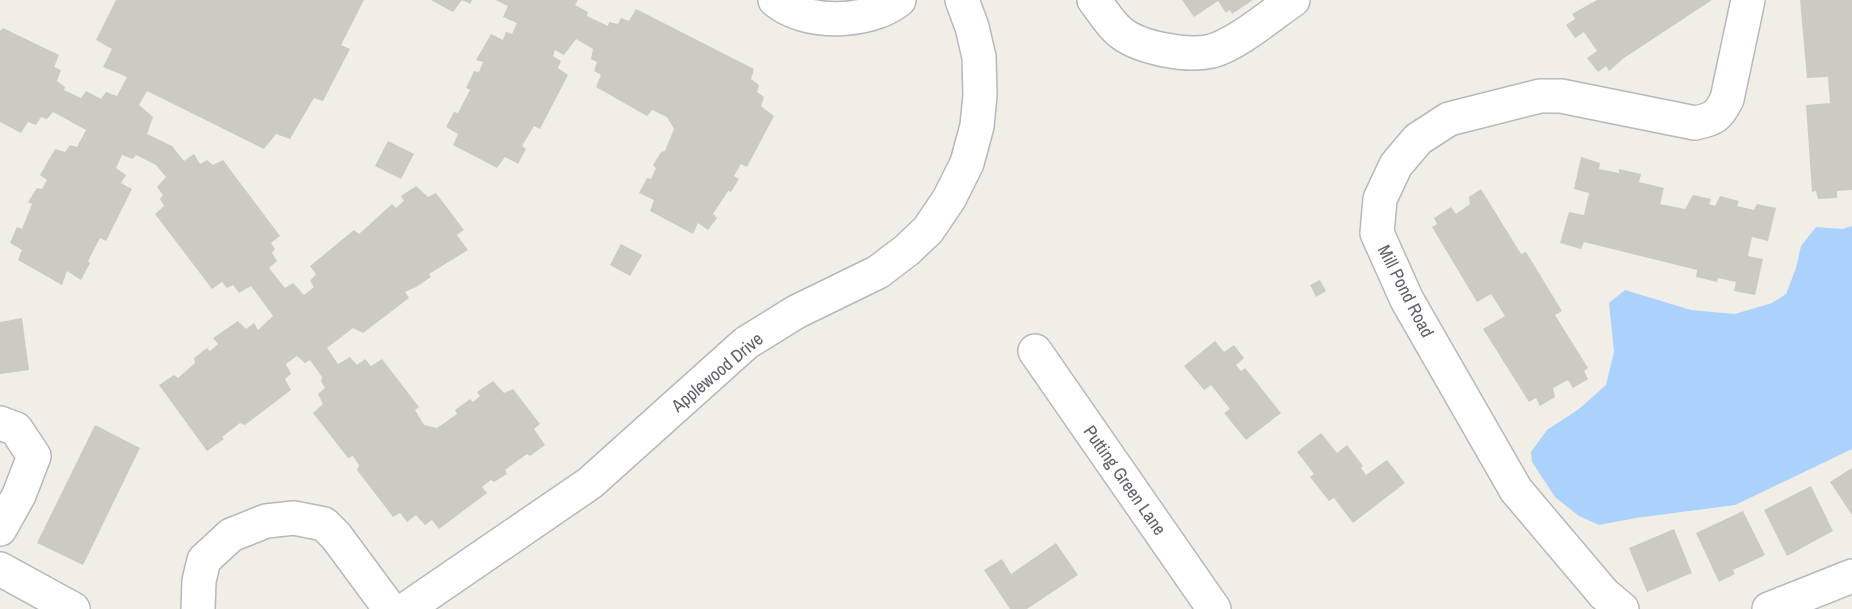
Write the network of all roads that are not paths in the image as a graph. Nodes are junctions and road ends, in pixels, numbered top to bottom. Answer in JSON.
{"nodes":[{"id":1,"x":775,"y":0,"type":"edge"},
{"id":2,"x":899,"y":0,"type":"edge"},
{"id":3,"x":962,"y":0,"type":"edge"},
{"id":4,"x":1094,"y":0,"type":"edge"},
{"id":5,"x":1293,"y":0,"type":"edge"},
{"id":6,"x":1748,"y":0,"type":"edge"},
{"id":7,"x":1035,"y":351,"type":"dead end"},
{"id":8,"x":0,"y":423,"type":"edge"},
{"id":9,"x":0,"y":529,"type":"edge"},
{"id":10,"x":0,"y":569,"type":"edge"},
{"id":11,"x":1852,"y":576,"type":"edge"},
{"id":12,"x":73,"y":609,"type":"edge"},
{"id":13,"x":198,"y":609,"type":"edge"},
{"id":14,"x":390,"y":609,"type":"edge"},
{"id":15,"x":406,"y":609,"type":"edge"},
{"id":16,"x":1213,"y":609,"type":"edge"},
{"id":17,"x":1622,"y":609,"type":"edge"},
{"id":18,"x":1769,"y":609,"type":"edge"}],
"edges":[{"from":1,"to":2,"type":"street"},
{"from":3,"to":15,"type":"street","name":"Applewood Drive"},
{"from":4,"to":5,"type":"street"},
{"from":6,"to":17,"type":"street","name":"Mill Pond Road"},
{"from":7,"to":16,"type":"street","name":"Putting Green Lane"},
{"from":8,"to":9,"type":"street"},
{"from":10,"to":12,"type":"street"},
{"from":11,"to":18,"type":"street"},
{"from":13,"to":14,"type":"street"}]}
